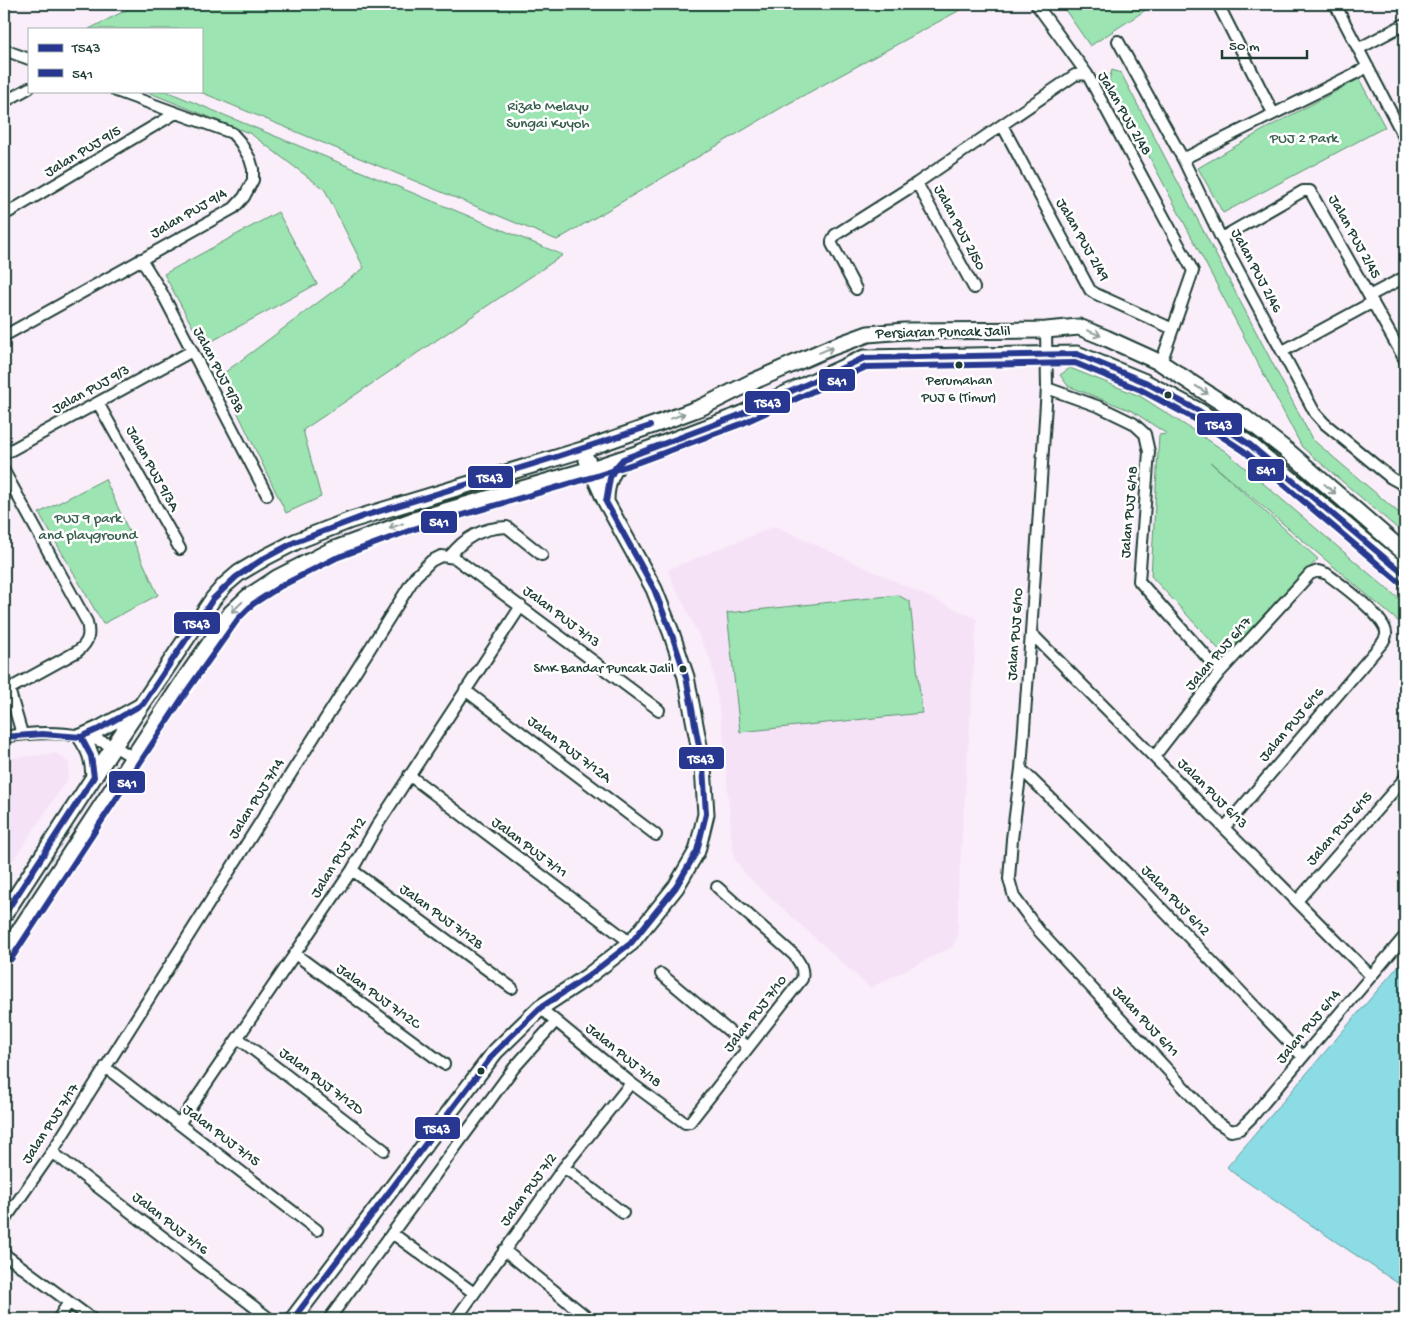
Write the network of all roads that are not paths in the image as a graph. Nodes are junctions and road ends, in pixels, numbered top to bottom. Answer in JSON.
{"nodes":[{"id":1,"x":1036,"y":4,"type":"edge"},
{"id":2,"x":1218,"y":4,"type":"edge"},
{"id":3,"x":1335,"y":4,"type":"edge"},
{"id":4,"x":1405,"y":24,"type":"edge"},
{"id":5,"x":1118,"y":41,"type":"dead end"},
{"id":6,"x":1358,"y":49,"type":"junction"},
{"id":7,"x":4,"y":50,"type":"edge"},
{"id":8,"x":28,"y":59,"type":"edge"},
{"id":9,"x":1368,"y":67,"type":"junction"},
{"id":10,"x":1088,"y":74,"type":"junction"},
{"id":11,"x":28,"y":89,"type":"edge"},
{"id":12,"x":119,"y":92,"type":"edge"},
{"id":13,"x":4,"y":102,"type":"edge"},
{"id":14,"x":1273,"y":113,"type":"junction"},
{"id":15,"x":176,"y":114,"type":"junction"},
{"id":16,"x":1002,"y":125,"type":"junction"},
{"id":17,"x":1405,"y":139,"type":"edge"},
{"id":18,"x":1183,"y":159,"type":"junction"},
{"id":19,"x":917,"y":182,"type":"junction"},
{"id":20,"x":4,"y":215,"type":"edge"},
{"id":21,"x":1221,"y":238,"type":"junction"},
{"id":22,"x":141,"y":259,"type":"junction"},
{"id":23,"x":1405,"y":277,"type":"edge"},
{"id":24,"x":974,"y":288,"type":"dead end"},
{"id":25,"x":856,"y":289,"type":"dead end"},
{"id":26,"x":1371,"y":299,"type":"junction"},
{"id":27,"x":1173,"y":329,"type":"junction"},
{"id":28,"x":1046,"y":330,"type":"junction"},
{"id":29,"x":4,"y":336,"type":"edge"},
{"id":30,"x":192,"y":351,"type":"junction"},
{"id":31,"x":1282,"y":351,"type":"junction"},
{"id":32,"x":1046,"y":355,"type":"junction"},
{"id":33,"x":1405,"y":360,"type":"edge"},
{"id":34,"x":1161,"y":363,"type":"junction"},
{"id":35,"x":1046,"y":388,"type":"junction"},
{"id":36,"x":98,"y":403,"type":"junction"},
{"id":37,"x":582,"y":450,"type":"junction"},
{"id":38,"x":4,"y":454,"type":"edge"},
{"id":39,"x":622,"y":459,"type":"junction"},
{"id":40,"x":591,"y":469,"type":"junction"},
{"id":41,"x":4,"y":471,"type":"edge"},
{"id":42,"x":560,"y":478,"type":"junction"},
{"id":43,"x":1405,"y":484,"type":"edge"},
{"id":44,"x":267,"y":495,"type":"dead end"},
{"id":45,"x":606,"y":502,"type":"junction"},
{"id":46,"x":180,"y":549,"type":"dead end"},
{"id":47,"x":1405,"y":553,"type":"edge"},
{"id":48,"x":542,"y":555,"type":"dead end"},
{"id":49,"x":445,"y":556,"type":"junction"},
{"id":50,"x":1405,"y":575,"type":"edge"},
{"id":51,"x":521,"y":606,"type":"junction"},
{"id":52,"x":1031,"y":634,"type":"junction"},
{"id":53,"x":1383,"y":642,"type":"joint"},
{"id":54,"x":1220,"y":672,"type":"junction"},
{"id":55,"x":6,"y":685,"type":"edge"},
{"id":56,"x":465,"y":690,"type":"junction"},
{"id":57,"x":143,"y":704,"type":"junction"},
{"id":58,"x":659,"y":710,"type":"dead end"},
{"id":59,"x":22,"y":734,"type":"junction"},
{"id":60,"x":4,"y":737,"type":"edge"},
{"id":61,"x":81,"y":737,"type":"junction"},
{"id":62,"x":114,"y":746,"type":"junction"},
{"id":63,"x":1154,"y":757,"type":"junction"},
{"id":64,"x":133,"y":758,"type":"junction"},
{"id":65,"x":1021,"y":769,"type":"junction"},
{"id":66,"x":409,"y":775,"type":"junction"},
{"id":67,"x":94,"y":777,"type":"junction"},
{"id":68,"x":1405,"y":778,"type":"edge"},
{"id":69,"x":1224,"y":828,"type":"junction"},
{"id":70,"x":656,"y":834,"type":"dead end"},
{"id":71,"x":352,"y":870,"type":"junction"},
{"id":72,"x":717,"y":886,"type":"dead end"},
{"id":73,"x":1297,"y":901,"type":"junction"},
{"id":74,"x":4,"y":915,"type":"edge"},
{"id":75,"x":1039,"y":931,"type":"joint"},
{"id":76,"x":1405,"y":936,"type":"edge"},
{"id":77,"x":631,"y":943,"type":"junction"},
{"id":78,"x":4,"y":954,"type":"edge"},
{"id":79,"x":294,"y":954,"type":"junction"},
{"id":80,"x":660,"y":974,"type":"dead end"},
{"id":81,"x":1371,"y":976,"type":"junction"},
{"id":82,"x":512,"y":988,"type":"dead end"},
{"id":83,"x":540,"y":1008,"type":"junction"},
{"id":84,"x":556,"y":1021,"type":"junction"},
{"id":85,"x":238,"y":1038,"type":"junction"},
{"id":86,"x":748,"y":1047,"type":"junction"},
{"id":87,"x":1303,"y":1057,"type":"junction"},
{"id":88,"x":444,"y":1064,"type":"dead end"},
{"id":89,"x":105,"y":1067,"type":"junction"},
{"id":90,"x":632,"y":1083,"type":"junction"},
{"id":91,"x":690,"y":1122,"type":"joint"},
{"id":92,"x":180,"y":1124,"type":"junction"},
{"id":93,"x":1231,"y":1131,"type":"joint"},
{"id":94,"x":384,"y":1150,"type":"dead end"},
{"id":95,"x":52,"y":1152,"type":"junction"},
{"id":96,"x":564,"y":1167,"type":"junction"},
{"id":97,"x":623,"y":1213,"type":"dead end"},
{"id":98,"x":4,"y":1220,"type":"edge"},
{"id":99,"x":317,"y":1230,"type":"dead end"},
{"id":100,"x":392,"y":1233,"type":"junction"},
{"id":101,"x":504,"y":1250,"type":"junction"},
{"id":102,"x":4,"y":1254,"type":"edge"},
{"id":103,"x":474,"y":1293,"type":"junction"},
{"id":104,"x":69,"y":1302,"type":"junction"},
{"id":105,"x":58,"y":1319,"type":"edge"},
{"id":106,"x":92,"y":1319,"type":"edge"},
{"id":107,"x":270,"y":1319,"type":"edge"},
{"id":108,"x":293,"y":1319,"type":"edge"},
{"id":109,"x":329,"y":1319,"type":"edge"},
{"id":110,"x":456,"y":1319,"type":"edge"},
{"id":111,"x":589,"y":1319,"type":"edge"}],
"edges":[{"from":1,"to":10,"type":"street"},
{"from":2,"to":14,"type":"street"},
{"from":3,"to":6,"type":"street"},
{"from":4,"to":6,"type":"street"},
{"from":5,"to":18,"type":"street","name":"Jalan PUJ 2/46"},
{"from":6,"to":9,"type":"street"},
{"from":7,"to":8,"type":"street"},
{"from":9,"to":14,"type":"street"},
{"from":9,"to":17,"type":"street"},
{"from":10,"to":16,"type":"street","name":"Jalan PUJ 2/48"},
{"from":10,"to":27,"type":"street","name":"Jalan PUJ 2/48"},
{"from":11,"to":13,"type":"street"},
{"from":12,"to":15,"type":"street","name":"Jalan PUJ 9/4"},
{"from":14,"to":18,"type":"street"},
{"from":15,"to":20,"type":"street","name":"Jalan PUJ 9/5"},
{"from":15,"to":22,"type":"street","name":"Jalan PUJ 9/4"},
{"from":16,"to":19,"type":"street","name":"Jalan PUJ 2/48"},
{"from":16,"to":27,"type":"street","name":"Jalan PUJ 2/49"},
{"from":18,"to":21,"type":"street","name":"Jalan PUJ 2/46"},
{"from":19,"to":24,"type":"street","name":"Jalan PUJ 2/50"},
{"from":19,"to":25,"type":"street","name":"Jalan PUJ 2/48"},
{"from":21,"to":26,"type":"street","name":"Jalan PUJ 2/45"},
{"from":21,"to":31,"type":"street","name":"Jalan PUJ 2/46"},
{"from":22,"to":29,"type":"street","name":"Jalan PUJ 9/4"},
{"from":22,"to":30,"type":"street","name":"Jalan PUJ 9/3B"},
{"from":23,"to":26,"type":"street"},
{"from":26,"to":31,"type":"street"},
{"from":26,"to":33,"type":"street","name":"Jalan PUJ 2/45"},
{"from":27,"to":34,"type":"street","name":"Jalan PUJ 2/48"},
{"from":28,"to":32,"type":"street","name":"Jalan PUJ 6/10"},
{"from":28,"to":34,"type":"main road","name":"Persiaran Puncak Jalil","one_way":true},
{"from":37,"to":28,"type":"main road","name":"Persiaran Puncak Jalil","one_way":true},
{"from":30,"to":36,"type":"street","name":"Jalan PUJ 9/3"},
{"from":30,"to":44,"type":"street","name":"Jalan PUJ 9/3B"},
{"from":31,"to":43,"type":"street","name":"Jalan PUJ 2/46"},
{"from":32,"to":35,"type":"street","name":"Jalan PUJ 6/10"},
{"from":32,"to":39,"type":"main road","name":"Persiaran Puncak Jalil"},
{"from":32,"to":50,"type":"main road","name":"Persiaran Puncak Jalil"},
{"from":34,"to":47,"type":"main road","name":"Persiaran Puncak Jalil","one_way":true},
{"from":35,"to":52,"type":"street","name":"Jalan PUJ 6/10"},
{"from":35,"to":54,"type":"street","name":"Jalan PUJ 6/18"},
{"from":36,"to":38,"type":"street","name":"Jalan PUJ 9/3"},
{"from":36,"to":46,"type":"street","name":"Jalan PUJ 9/3A"},
{"from":37,"to":40,"type":"main road"},
{"from":37,"to":57,"type":"main road","name":"Persiaran Puncak Jalil"},
{"from":39,"to":40,"type":"main road","name":"Persiaran Puncak Jalil"},
{"from":39,"to":45,"type":"main road"},
{"from":40,"to":42,"type":"main road","name":"Persiaran Puncak Jalil"},
{"from":40,"to":45,"type":"main road"},
{"from":41,"to":55,"type":"street"},
{"from":42,"to":45,"type":"main road"},
{"from":42,"to":64,"type":"main road","name":"Persiaran Puncak Jalil","one_way":true},
{"from":45,"to":77,"type":"main road"},
{"from":48,"to":49,"type":"street","name":"Jalan PUJ 7/14"},
{"from":49,"to":51,"type":"street","name":"Jalan PUJ 7/13"},
{"from":49,"to":89,"type":"street","name":"Jalan PUJ 7/14"},
{"from":51,"to":56,"type":"street","name":"Jalan PUJ 7/12"},
{"from":51,"to":58,"type":"street","name":"Jalan PUJ 7/13"},
{"from":52,"to":63,"type":"street","name":"Jalan PUJ 6/13"},
{"from":52,"to":65,"type":"street","name":"Jalan PUJ 6/10"},
{"from":53,"to":54,"type":"street","name":"Jalan PUJ 6/17"},
{"from":53,"to":69,"type":"street","name":"Jalan PUJ 6/16"},
{"from":54,"to":63,"type":"street","name":"Jalan PUJ 6/17"},
{"from":55,"to":59,"type":"street"},
{"from":56,"to":66,"type":"street","name":"Jalan PUJ 7/12"},
{"from":56,"to":70,"type":"street","name":"Jalan PUJ 7/12A"},
{"from":57,"to":61,"type":"main road"},
{"from":57,"to":62,"type":"main road","name":"Persiaran Puncak Jalil"},
{"from":59,"to":60,"type":"street"},
{"from":59,"to":61,"type":"street"},
{"from":61,"to":62,"type":"street"},
{"from":61,"to":67,"type":"main road"},
{"from":62,"to":64,"type":"street"},
{"from":62,"to":67,"type":"main road","name":"Persiaran Puncak Jalil"},
{"from":63,"to":69,"type":"street","name":"Jalan PUJ 6/13"},
{"from":64,"to":78,"type":"main road","name":"Persiaran Puncak Jalil"},
{"from":65,"to":75,"type":"street","name":"Jalan PUJ 6/10"},
{"from":65,"to":87,"type":"street","name":"Jalan PUJ 6/12"},
{"from":66,"to":71,"type":"street","name":"Jalan PUJ 7/12"},
{"from":66,"to":77,"type":"street","name":"Jalan PUJ 7/11"},
{"from":67,"to":74,"type":"main road","name":"Persiaran Puncak Jalil"},
{"from":68,"to":73,"type":"street","name":"Jalan PUJ 6/15"},
{"from":69,"to":73,"type":"street","name":"Jalan PUJ 6/13"},
{"from":71,"to":79,"type":"street","name":"Jalan PUJ 7/12"},
{"from":71,"to":82,"type":"street","name":"Jalan PUJ 7/12B"},
{"from":72,"to":86,"type":"street","name":"Jalan PUJ 7/10"},
{"from":73,"to":81,"type":"street","name":"Jalan PUJ 6/13"},
{"from":75,"to":93,"type":"street","name":"Jalan PUJ 6/11"},
{"from":76,"to":81,"type":"street","name":"Jalan PUJ 6/14"},
{"from":77,"to":83,"type":"main road"},
{"from":79,"to":85,"type":"street","name":"Jalan PUJ 7/12"},
{"from":79,"to":88,"type":"street","name":"Jalan PUJ 7/12C"},
{"from":80,"to":86,"type":"street"},
{"from":81,"to":87,"type":"street","name":"Jalan PUJ 6/14"},
{"from":83,"to":84,"type":"street","name":"Jalan PUJ 7/18"},
{"from":83,"to":108,"type":"main road"},
{"from":84,"to":90,"type":"street","name":"Jalan PUJ 7/18"},
{"from":84,"to":100,"type":"street"},
{"from":85,"to":92,"type":"street","name":"Jalan PUJ 7/12"},
{"from":85,"to":94,"type":"street","name":"Jalan PUJ 7/12D"},
{"from":86,"to":91,"type":"street","name":"Jalan PUJ 7/10"},
{"from":87,"to":93,"type":"street","name":"Jalan PUJ 6/14"},
{"from":89,"to":92,"type":"street","name":"Jalan PUJ 7/15"},
{"from":89,"to":95,"type":"street","name":"Jalan PUJ 7/17"},
{"from":90,"to":91,"type":"street","name":"Jalan PUJ 7/18"},
{"from":90,"to":96,"type":"street","name":"Jalan PUJ 7/2"},
{"from":92,"to":99,"type":"street","name":"Jalan PUJ 7/15"},
{"from":95,"to":98,"type":"street","name":"Jalan PUJ 7/17"},
{"from":95,"to":107,"type":"street","name":"Jalan PUJ 7/16"},
{"from":96,"to":97,"type":"street"},
{"from":96,"to":101,"type":"street","name":"Jalan PUJ 7/2"},
{"from":100,"to":103,"type":"street"},
{"from":100,"to":109,"type":"street"},
{"from":101,"to":103,"type":"street","name":"Jalan PUJ 7/2"},
{"from":101,"to":111,"type":"street"},
{"from":102,"to":104,"type":"street"},
{"from":103,"to":110,"type":"street","name":"Jalan PUJ 7/2"},
{"from":104,"to":105,"type":"street"},
{"from":104,"to":106,"type":"street"}]}
